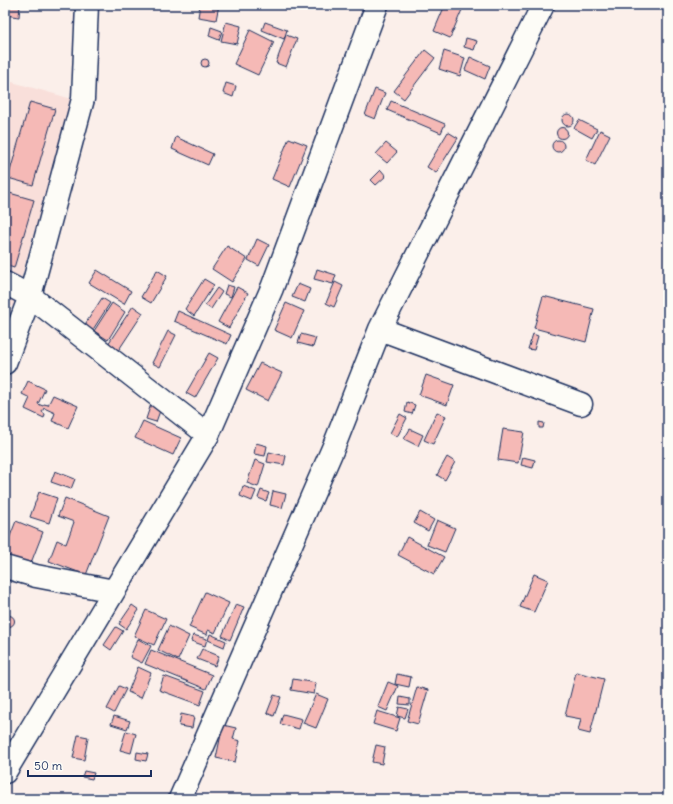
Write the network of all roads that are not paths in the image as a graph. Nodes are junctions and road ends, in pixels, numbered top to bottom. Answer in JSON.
{"nodes":[{"id":1,"x":87,"y":5,"type":"edge"},
{"id":2,"x":377,"y":5,"type":"edge"},
{"id":3,"x":543,"y":5,"type":"edge"},
{"id":4,"x":5,"y":283,"type":"edge"},
{"id":5,"x":30,"y":296,"type":"junction"},
{"id":6,"x":380,"y":329,"type":"junction"},
{"id":7,"x":5,"y":363,"type":"edge"},
{"id":8,"x":581,"y":404,"type":"dead end"},
{"id":9,"x":208,"y":435,"type":"junction"},
{"id":10,"x":5,"y":567,"type":"edge"},
{"id":11,"x":114,"y":590,"type":"junction"},
{"id":12,"x":5,"y":772,"type":"edge"},
{"id":13,"x":180,"y":799,"type":"edge"}],
"edges":[{"from":1,"to":5,"type":"street"},
{"from":2,"to":9,"type":"street"},
{"from":3,"to":6,"type":"street"},
{"from":4,"to":5,"type":"street"},
{"from":5,"to":7,"type":"street"},
{"from":5,"to":9,"type":"street"},
{"from":6,"to":8,"type":"street"},
{"from":6,"to":13,"type":"street"},
{"from":9,"to":11,"type":"street"},
{"from":10,"to":11,"type":"street"},
{"from":11,"to":12,"type":"street"}]}
